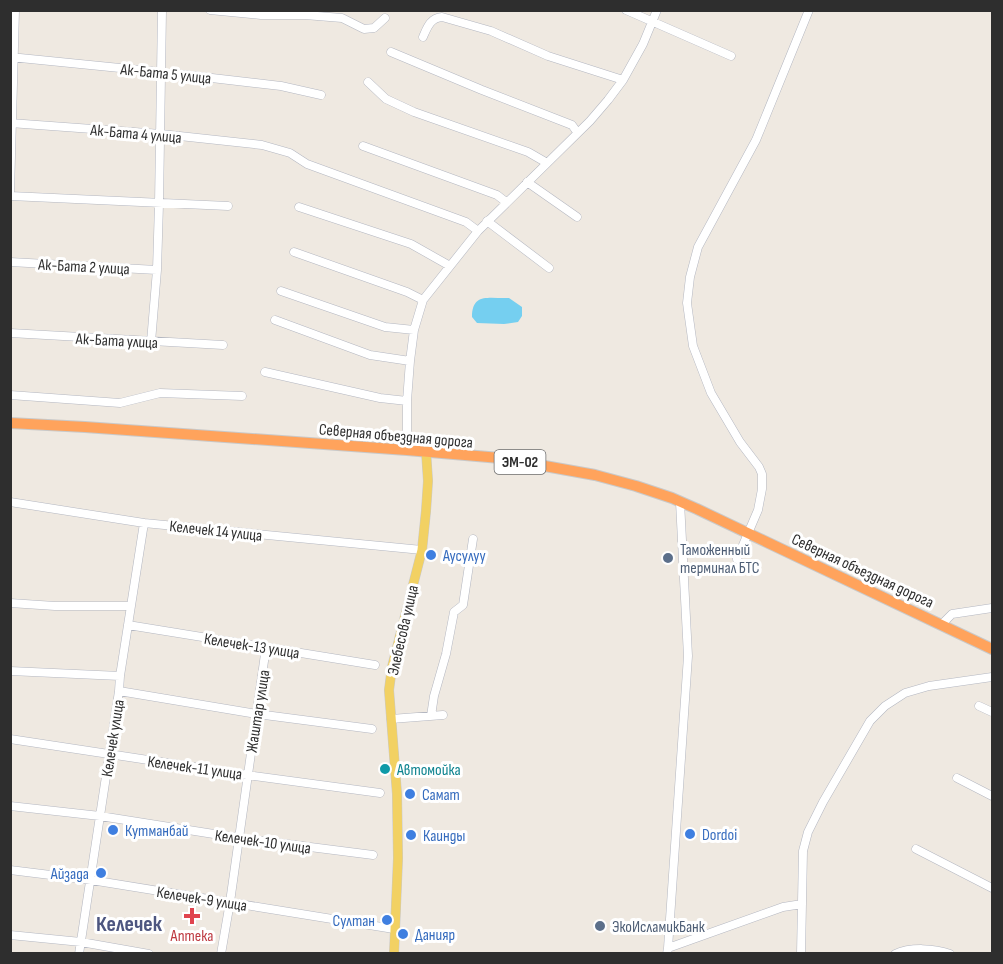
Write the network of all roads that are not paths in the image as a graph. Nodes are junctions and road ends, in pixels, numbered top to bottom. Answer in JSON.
{"nodes":[{"id":1,"x":15,"y":10,"type":"edge"},
{"id":2,"x":162,"y":10,"type":"edge"},
{"id":3,"x":210,"y":10,"type":"edge"},
{"id":4,"x":626,"y":10,"type":"edge"},
{"id":5,"x":657,"y":10,"type":"edge"},
{"id":6,"x":809,"y":10,"type":"edge"},
{"id":7,"x":305,"y":13,"type":"edge"},
{"id":8,"x":385,"y":18,"type":"dead end"},
{"id":9,"x":653,"y":22,"type":"junction"},
{"id":10,"x":423,"y":37,"type":"dead end"},
{"id":11,"x":391,"y":52,"type":"dead end"},
{"id":12,"x":731,"y":56,"type":"dead end"},
{"id":13,"x":12,"y":57,"type":"edge"},
{"id":14,"x":160,"y":72,"type":"junction"},
{"id":15,"x":623,"y":80,"type":"junction"},
{"id":16,"x":369,"y":82,"type":"dead end"},
{"id":17,"x":321,"y":95,"type":"dead end"},
{"id":18,"x":11,"y":123,"type":"edge"},
{"id":19,"x":577,"y":132,"type":"junction"},
{"id":20,"x":161,"y":134,"type":"junction"},
{"id":21,"x":363,"y":146,"type":"dead end"},
{"id":22,"x":547,"y":163,"type":"junction"},
{"id":23,"x":527,"y":182,"type":"junction"},
{"id":24,"x":10,"y":194,"type":"edge"},
{"id":25,"x":506,"y":202,"type":"junction"},
{"id":26,"x":159,"y":204,"type":"junction"},
{"id":27,"x":228,"y":206,"type":"dead end"},
{"id":28,"x":299,"y":207,"type":"dead end"},
{"id":29,"x":577,"y":217,"type":"dead end"},
{"id":30,"x":487,"y":221,"type":"junction"},
{"id":31,"x":478,"y":231,"type":"junction"},
{"id":32,"x":294,"y":252,"type":"dead end"},
{"id":33,"x":10,"y":262,"type":"edge"},
{"id":34,"x":450,"y":266,"type":"junction"},
{"id":35,"x":549,"y":268,"type":"dead end"},
{"id":36,"x":157,"y":270,"type":"junction"},
{"id":37,"x":281,"y":291,"type":"dead end"},
{"id":38,"x":423,"y":300,"type":"junction"},
{"id":39,"x":275,"y":320,"type":"dead end"},
{"id":40,"x":414,"y":330,"type":"junction"},
{"id":41,"x":10,"y":333,"type":"edge"},
{"id":42,"x":151,"y":342,"type":"junction"},
{"id":43,"x":224,"y":345,"type":"dead end"},
{"id":44,"x":410,"y":361,"type":"junction"},
{"id":45,"x":265,"y":372,"type":"dead end"},
{"id":46,"x":10,"y":395,"type":"edge"},
{"id":47,"x":242,"y":396,"type":"dead end"},
{"id":48,"x":407,"y":401,"type":"junction"},
{"id":49,"x":10,"y":423,"type":"edge"},
{"id":50,"x":407,"y":450,"type":"junction"},
{"id":51,"x":426,"y":451,"type":"junction"},
{"id":52,"x":10,"y":502,"type":"edge"},
{"id":53,"x":681,"y":502,"type":"junction"},
{"id":54,"x":144,"y":523,"type":"junction"},
{"id":55,"x":473,"y":539,"type":"dead end"},
{"id":56,"x":422,"y":550,"type":"junction"},
{"id":57,"x":737,"y":558,"type":"dead end"},
{"id":58,"x":10,"y":603,"type":"edge"},
{"id":59,"x":130,"y":606,"type":"junction"},
{"id":60,"x":993,"y":608,"type":"edge"},
{"id":61,"x":942,"y":624,"type":"junction"},
{"id":62,"x":128,"y":625,"type":"junction"},
{"id":63,"x":266,"y":647,"type":"junction"},
{"id":64,"x":993,"y":650,"type":"edge"},
{"id":65,"x":375,"y":665,"type":"dead end"},
{"id":66,"x":10,"y":671,"type":"edge"},
{"id":67,"x":120,"y":676,"type":"junction"},
{"id":68,"x":993,"y":677,"type":"edge"},
{"id":69,"x":119,"y":691,"type":"junction"},
{"id":70,"x":979,"y":705,"type":"dead end"},
{"id":71,"x":993,"y":712,"type":"edge"},
{"id":72,"x":257,"y":714,"type":"junction"},
{"id":73,"x":443,"y":715,"type":"dead end"},
{"id":74,"x":431,"y":716,"type":"junction"},
{"id":75,"x":391,"y":719,"type":"junction"},
{"id":76,"x":372,"y":729,"type":"dead end"},
{"id":77,"x":10,"y":740,"type":"edge"},
{"id":78,"x":108,"y":754,"type":"junction"},
{"id":79,"x":247,"y":775,"type":"junction"},
{"id":80,"x":957,"y":778,"type":"dead end"},
{"id":81,"x":380,"y":793,"type":"dead end"},
{"id":82,"x":993,"y":796,"type":"edge"},
{"id":83,"x":10,"y":806,"type":"edge"},
{"id":84,"x":100,"y":816,"type":"junction"},
{"id":85,"x":239,"y":838,"type":"junction"},
{"id":86,"x":916,"y":849,"type":"dead end"},
{"id":87,"x":373,"y":855,"type":"dead end"},
{"id":88,"x":10,"y":870,"type":"edge"},
{"id":89,"x":91,"y":880,"type":"junction"},
{"id":90,"x":993,"y":888,"type":"edge"},
{"id":91,"x":230,"y":902,"type":"junction"},
{"id":92,"x":802,"y":904,"type":"junction"},
{"id":93,"x":394,"y":929,"type":"junction"},
{"id":94,"x":10,"y":935,"type":"edge"},
{"id":95,"x":81,"y":942,"type":"junction"},
{"id":96,"x":668,"y":951,"type":"edge"},
{"id":97,"x":79,"y":954,"type":"edge"},
{"id":98,"x":149,"y":954,"type":"edge"},
{"id":99,"x":221,"y":954,"type":"edge"},
{"id":100,"x":394,"y":954,"type":"edge"},
{"id":101,"x":801,"y":954,"type":"edge"},
{"id":102,"x":895,"y":954,"type":"edge"},
{"id":103,"x":950,"y":954,"type":"edge"}],
"edges":[{"from":1,"to":13,"type":"street"},
{"from":2,"to":14,"type":"street"},
{"from":3,"to":7,"type":"street"},
{"from":4,"to":9,"type":"street"},
{"from":5,"to":9,"type":"street"},
{"from":6,"to":57,"type":"street"},
{"from":7,"to":8,"type":"street"},
{"from":9,"to":12,"type":"street"},
{"from":9,"to":15,"type":"street"},
{"from":10,"to":15,"type":"street"},
{"from":11,"to":19,"type":"street"},
{"from":13,"to":14,"type":"street","name":"Ак-Бата 5 улица"},
{"from":13,"to":18,"type":"street"},
{"from":14,"to":17,"type":"street","name":"Ак-Бата 5 улица"},
{"from":14,"to":20,"type":"street"},
{"from":15,"to":19,"type":"street"},
{"from":16,"to":22,"type":"street"},
{"from":18,"to":20,"type":"street","name":"Ак-Бата 4 улица"},
{"from":18,"to":24,"type":"street"},
{"from":19,"to":22,"type":"street"},
{"from":20,"to":26,"type":"street"},
{"from":20,"to":31,"type":"street","name":"Ак-Бата 4 улица"},
{"from":21,"to":25,"type":"street"},
{"from":22,"to":23,"type":"street"},
{"from":23,"to":25,"type":"street"},
{"from":23,"to":29,"type":"street"},
{"from":24,"to":26,"type":"street"},
{"from":25,"to":30,"type":"street"},
{"from":26,"to":27,"type":"street"},
{"from":26,"to":36,"type":"street"},
{"from":28,"to":34,"type":"street"},
{"from":30,"to":31,"type":"street"},
{"from":30,"to":35,"type":"street"},
{"from":31,"to":34,"type":"street"},
{"from":32,"to":38,"type":"street"},
{"from":33,"to":36,"type":"street","name":"Ак-Бата 2 улица"},
{"from":34,"to":38,"type":"street"},
{"from":36,"to":42,"type":"street"},
{"from":37,"to":40,"type":"street"},
{"from":38,"to":40,"type":"street"},
{"from":39,"to":44,"type":"street"},
{"from":40,"to":44,"type":"street"},
{"from":41,"to":42,"type":"street","name":"Ак-Бата улица"},
{"from":42,"to":43,"type":"street","name":"Ак-Бата улица"},
{"from":44,"to":48,"type":"street"},
{"from":45,"to":48,"type":"street"},
{"from":46,"to":47,"type":"street"},
{"from":48,"to":50,"type":"street"},
{"from":49,"to":50,"type":"highway","name":"Северная объездная дорога","number":"ЭМ-02"},
{"from":50,"to":51,"type":"highway","name":"Северная объездная дорога","number":"ЭМ-02"},
{"from":51,"to":53,"type":"highway","name":"Северная объездная дорога","number":"ЭМ-02"},
{"from":51,"to":56,"type":"main road","name":"Элебесова улица"},
{"from":52,"to":54,"type":"street","name":"Келечек 14 улица"},
{"from":53,"to":61,"type":"highway","name":"Северная объездная дорога","number":"ЭМ-02"},
{"from":53,"to":96,"type":"street"},
{"from":54,"to":56,"type":"street","name":"Келечек 14 улица"},
{"from":54,"to":59,"type":"street","name":"Келечек улица"},
{"from":55,"to":74,"type":"street"},
{"from":56,"to":75,"type":"main road","name":"Элебесова улица"},
{"from":58,"to":59,"type":"street"},
{"from":59,"to":62,"type":"street","name":"Келечек улица"},
{"from":60,"to":61,"type":"street"},
{"from":61,"to":64,"type":"highway","name":"Северная объездная дорога","number":"ЭМ-02"},
{"from":62,"to":63,"type":"street","name":"Келечек-13 улица"},
{"from":62,"to":67,"type":"street","name":"Келечек улица"},
{"from":63,"to":65,"type":"street","name":"Келечек-13 улица"},
{"from":63,"to":72,"type":"street","name":"Жаштар улица"},
{"from":66,"to":67,"type":"street"},
{"from":67,"to":69,"type":"street","name":"Келечек улица"},
{"from":68,"to":92,"type":"street"},
{"from":69,"to":72,"type":"street"},
{"from":69,"to":78,"type":"street","name":"Келечек улица"},
{"from":70,"to":71,"type":"street"},
{"from":72,"to":76,"type":"street"},
{"from":72,"to":79,"type":"street","name":"Жаштар улица"},
{"from":73,"to":74,"type":"street"},
{"from":74,"to":75,"type":"street"},
{"from":75,"to":93,"type":"main road","name":"Элебесова улица"},
{"from":77,"to":78,"type":"street","name":"Келечек-11 улица"},
{"from":78,"to":79,"type":"street","name":"Келечек-11 улица"},
{"from":78,"to":84,"type":"street","name":"Келечек улица"},
{"from":79,"to":81,"type":"street","name":"Келечек-11 улица"},
{"from":79,"to":85,"type":"street","name":"Жаштар улица"},
{"from":80,"to":82,"type":"street"},
{"from":83,"to":84,"type":"street","name":"Келечек-10 улица"},
{"from":84,"to":85,"type":"street","name":"Келечек-10 улица"},
{"from":84,"to":89,"type":"street","name":"Келечек улица"},
{"from":85,"to":87,"type":"street","name":"Келечек-10 улица"},
{"from":85,"to":91,"type":"street","name":"Жаштар улица"},
{"from":86,"to":90,"type":"street"},
{"from":88,"to":89,"type":"street","name":"Келечек-9 улица"},
{"from":89,"to":91,"type":"street","name":"Келечек-9 улица"},
{"from":89,"to":95,"type":"street","name":"Келечек улица"},
{"from":91,"to":93,"type":"street","name":"Келечек-9 улица"},
{"from":91,"to":99,"type":"street","name":"Жаштар улица"},
{"from":92,"to":96,"type":"street"},
{"from":92,"to":101,"type":"street"},
{"from":93,"to":100,"type":"main road","name":"Элебесова улица"},
{"from":94,"to":95,"type":"street"},
{"from":95,"to":97,"type":"street","name":"Келечек улица"},
{"from":95,"to":98,"type":"street"},
{"from":102,"to":103,"type":"street"}]}
